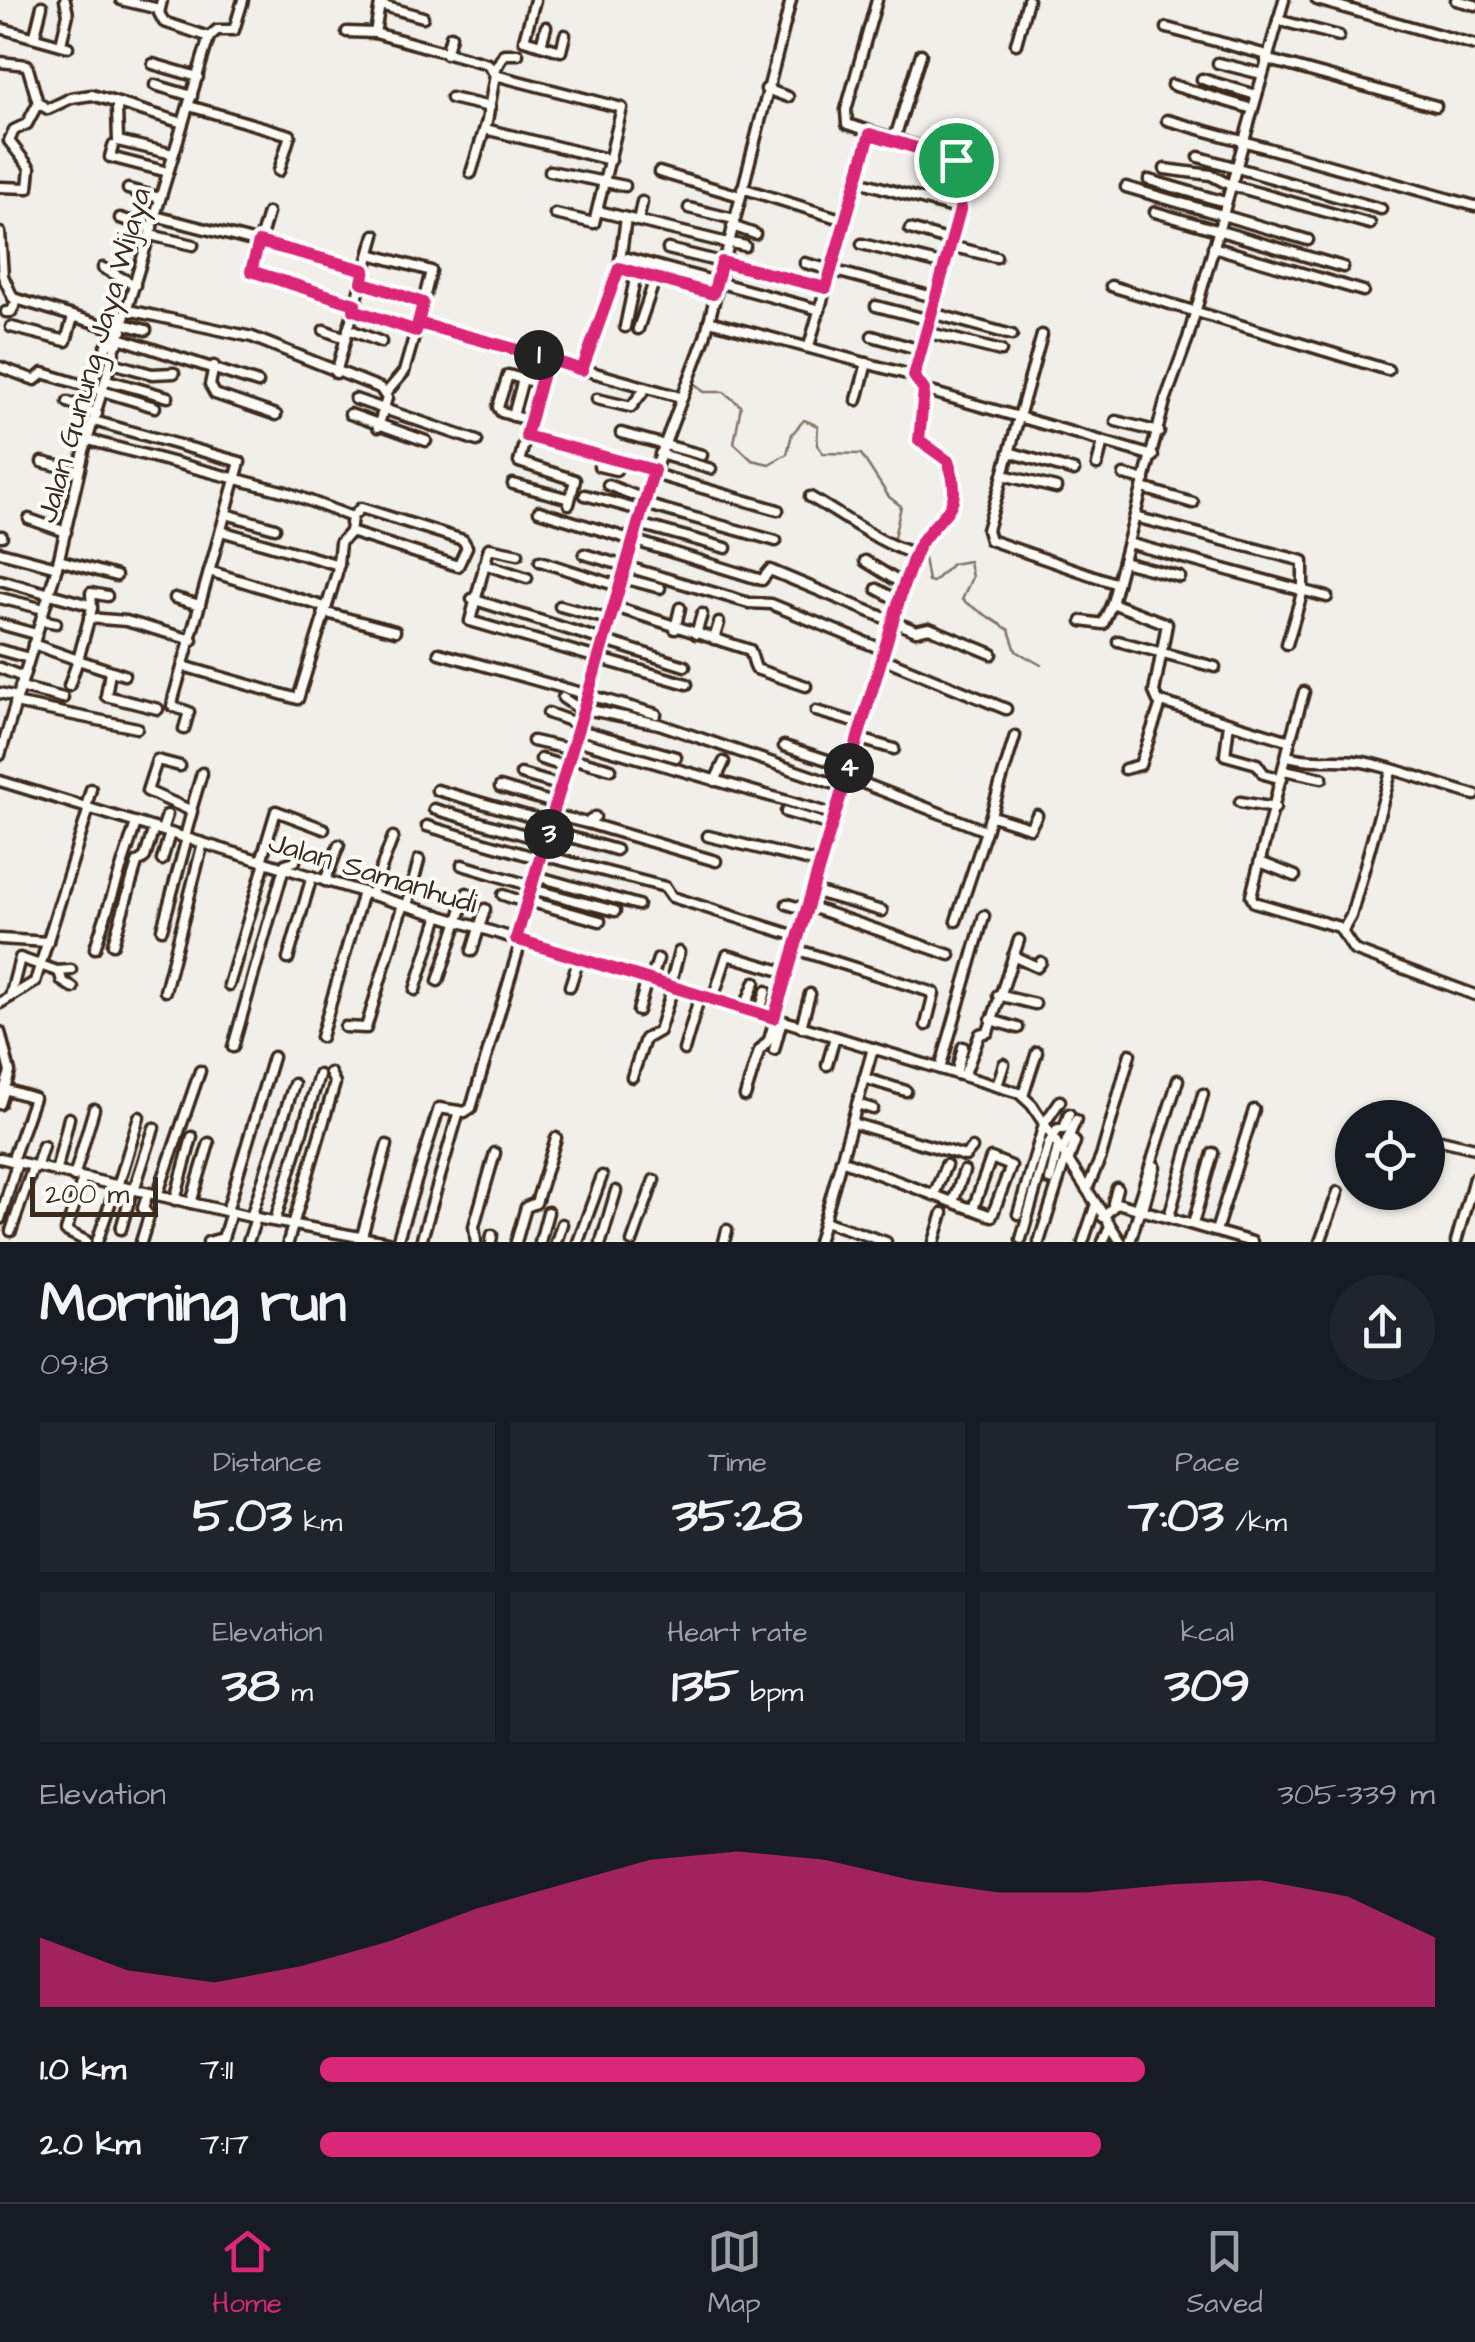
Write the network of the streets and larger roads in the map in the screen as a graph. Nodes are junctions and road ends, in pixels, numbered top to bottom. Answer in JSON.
{"nodes":[{"id":1,"x":65,"y":0,"type":"edge"},
{"id":2,"x":120,"y":0,"type":"edge"},
{"id":3,"x":244,"y":0,"type":"edge"},
{"id":4,"x":535,"y":0,"type":"edge"},
{"id":5,"x":791,"y":0,"type":"edge"},
{"id":6,"x":877,"y":0,"type":"edge"},
{"id":7,"x":1028,"y":0,"type":"edge"},
{"id":8,"x":1284,"y":0,"type":"edge"},
{"id":9,"x":1317,"y":0,"type":"edge"},
{"id":10,"x":1456,"y":0,"type":"edge"},
{"id":11,"x":381,"y":2,"type":"edge"},
{"id":12,"x":161,"y":5,"type":"edge"},
{"id":13,"x":1475,"y":5,"type":"edge"},
{"id":14,"x":42,"y":6,"type":"dead end"},
{"id":15,"x":422,"y":17,"type":"dead end"},
{"id":16,"x":1278,"y":20,"type":"junction"},
{"id":17,"x":0,"y":28,"type":"edge"},
{"id":18,"x":546,"y":28,"type":"dead end"},
{"id":19,"x":1167,"y":28,"type":"dead end"},
{"id":20,"x":347,"y":32,"type":"dead end"},
{"id":21,"x":375,"y":33,"type":"junction"},
{"id":22,"x":35,"y":35,"type":"junction"},
{"id":23,"x":565,"y":35,"type":"dead end"},
{"id":24,"x":450,"y":36,"type":"dead end"},
{"id":25,"x":1339,"y":36,"type":"dead end"},
{"id":26,"x":209,"y":37,"type":"junction"},
{"id":27,"x":1016,"y":44,"type":"dead end"},
{"id":28,"x":541,"y":45,"type":"junction"},
{"id":29,"x":1475,"y":45,"type":"edge"},
{"id":30,"x":446,"y":54,"type":"junction"},
{"id":31,"x":518,"y":54,"type":"dead end"},
{"id":32,"x":921,"y":54,"type":"dead end"},
{"id":33,"x":1267,"y":57,"type":"junction"},
{"id":34,"x":0,"y":62,"type":"edge"},
{"id":35,"x":1218,"y":63,"type":"dead end"},
{"id":36,"x":153,"y":64,"type":"dead end"},
{"id":37,"x":494,"y":73,"type":"junction"},
{"id":38,"x":1262,"y":74,"type":"junction"},
{"id":39,"x":198,"y":77,"type":"junction"},
{"id":40,"x":1202,"y":79,"type":"dead end"},
{"id":41,"x":154,"y":85,"type":"dead end"},
{"id":42,"x":1172,"y":85,"type":"dead end"},
{"id":43,"x":766,"y":89,"type":"junction"},
{"id":44,"x":1256,"y":95,"type":"junction"},
{"id":45,"x":192,"y":96,"type":"junction"},
{"id":46,"x":788,"y":97,"type":"dead end"},
{"id":47,"x":451,"y":98,"type":"dead end"},
{"id":48,"x":38,"y":103,"type":"junction"},
{"id":49,"x":189,"y":106,"type":"junction"},
{"id":50,"x":1436,"y":106,"type":"dead end"},
{"id":51,"x":117,"y":107,"type":"junction"},
{"id":52,"x":490,"y":107,"type":"junction"},
{"id":53,"x":1252,"y":109,"type":"junction"},
{"id":54,"x":1167,"y":120,"type":"dead end"},
{"id":55,"x":184,"y":123,"type":"junction"},
{"id":56,"x":485,"y":129,"type":"junction"},
{"id":57,"x":870,"y":134,"type":"junction"},
{"id":58,"x":4,"y":140,"type":"edge"},
{"id":59,"x":894,"y":141,"type":"junction"},
{"id":60,"x":1243,"y":142,"type":"junction"},
{"id":61,"x":113,"y":146,"type":"dead end"},
{"id":62,"x":173,"y":154,"type":"junction"},
{"id":63,"x":1199,"y":156,"type":"dead end"},
{"id":64,"x":611,"y":160,"type":"junction"},
{"id":65,"x":959,"y":164,"type":"junction"},
{"id":66,"x":1235,"y":167,"type":"junction"},
{"id":67,"x":1165,"y":170,"type":"dead end"},
{"id":68,"x":279,"y":171,"type":"dead end"},
{"id":69,"x":550,"y":171,"type":"dead end"},
{"id":70,"x":168,"y":172,"type":"junction"},
{"id":71,"x":659,"y":172,"type":"dead end"},
{"id":72,"x":471,"y":173,"type":"dead end"},
{"id":73,"x":855,"y":180,"type":"junction"},
{"id":74,"x":1148,"y":180,"type":"dead end"},
{"id":75,"x":604,"y":184,"type":"junction"},
{"id":76,"x":927,"y":184,"type":"dead end"},
{"id":77,"x":699,"y":185,"type":"junction"},
{"id":78,"x":1230,"y":185,"type":"junction"},
{"id":79,"x":625,"y":186,"type":"dead end"},
{"id":80,"x":1126,"y":186,"type":"dead end"},
{"id":81,"x":0,"y":187,"type":"edge"},
{"id":82,"x":128,"y":188,"type":"dead end"},
{"id":83,"x":741,"y":192,"type":"junction"},
{"id":84,"x":160,"y":198,"type":"junction"},
{"id":85,"x":642,"y":202,"type":"dead end"},
{"id":86,"x":1225,"y":202,"type":"junction"},
{"id":87,"x":1475,"y":206,"type":"edge"},
{"id":88,"x":1381,"y":208,"type":"dead end"},
{"id":89,"x":960,"y":210,"type":"junction"},
{"id":90,"x":598,"y":211,"type":"junction"},
{"id":91,"x":268,"y":212,"type":"dead end"},
{"id":92,"x":1155,"y":212,"type":"dead end"},
{"id":93,"x":555,"y":214,"type":"dead end"},
{"id":94,"x":155,"y":216,"type":"junction"},
{"id":95,"x":1222,"y":216,"type":"junction"},
{"id":96,"x":120,"y":218,"type":"dead end"},
{"id":97,"x":626,"y":218,"type":"junction"},
{"id":98,"x":844,"y":220,"type":"junction"},
{"id":99,"x":638,"y":221,"type":"junction"},
{"id":100,"x":733,"y":222,"type":"junction"},
{"id":101,"x":1370,"y":224,"type":"dead end"},
{"id":102,"x":910,"y":229,"type":"dead end"},
{"id":103,"x":150,"y":232,"type":"junction"},
{"id":104,"x":1217,"y":232,"type":"junction"},
{"id":105,"x":0,"y":233,"type":"edge"},
{"id":106,"x":755,"y":234,"type":"dead end"},
{"id":107,"x":375,"y":235,"type":"dead end"},
{"id":108,"x":1308,"y":240,"type":"dead end"},
{"id":109,"x":259,"y":242,"type":"junction"},
{"id":110,"x":727,"y":243,"type":"junction"},
{"id":111,"x":951,"y":243,"type":"junction"},
{"id":112,"x":862,"y":244,"type":"dead end"},
{"id":113,"x":193,"y":246,"type":"dead end"},
{"id":114,"x":745,"y":246,"type":"dead end"},
{"id":115,"x":1214,"y":247,"type":"junction"},
{"id":116,"x":668,"y":249,"type":"dead end"},
{"id":117,"x":370,"y":254,"type":"junction"},
{"id":118,"x":628,"y":258,"type":"dead end"},
{"id":119,"x":996,"y":258,"type":"dead end"},
{"id":120,"x":722,"y":262,"type":"junction"},
{"id":121,"x":805,"y":263,"type":"dead end"},
{"id":122,"x":945,"y":265,"type":"junction"},
{"id":123,"x":1343,"y":266,"type":"dead end"},
{"id":124,"x":103,"y":268,"type":"dead end"},
{"id":125,"x":619,"y":268,"type":"junction"},
{"id":126,"x":365,"y":270,"type":"junction"},
{"id":127,"x":830,"y":270,"type":"junction"},
{"id":128,"x":251,"y":271,"type":"junction"},
{"id":129,"x":636,"y":274,"type":"junction"},
{"id":130,"x":655,"y":279,"type":"junction"},
{"id":131,"x":248,"y":281,"type":"dead end"},
{"id":132,"x":362,"y":282,"type":"junction"},
{"id":133,"x":716,"y":283,"type":"junction"},
{"id":134,"x":135,"y":285,"type":"junction"},
{"id":135,"x":1111,"y":286,"type":"dead end"},
{"id":136,"x":826,"y":288,"type":"junction"},
{"id":137,"x":1363,"y":291,"type":"dead end"},
{"id":138,"x":713,"y":294,"type":"junction"},
{"id":139,"x":13,"y":296,"type":"junction"},
{"id":140,"x":936,"y":298,"type":"junction"},
{"id":141,"x":423,"y":303,"type":"junction"},
{"id":142,"x":876,"y":306,"type":"dead end"},
{"id":143,"x":354,"y":307,"type":"junction"},
{"id":144,"x":128,"y":310,"type":"junction"},
{"id":145,"x":820,"y":310,"type":"junction"},
{"id":146,"x":6,"y":312,"type":"dead end"},
{"id":147,"x":1194,"y":314,"type":"junction"},
{"id":148,"x":931,"y":316,"type":"junction"},
{"id":149,"x":74,"y":317,"type":"junction"},
{"id":150,"x":709,"y":321,"type":"junction"},
{"id":151,"x":11,"y":327,"type":"dead end"},
{"id":152,"x":417,"y":327,"type":"junction"},
{"id":153,"x":625,"y":327,"type":"dead end"},
{"id":154,"x":638,"y":329,"type":"dead end"},
{"id":155,"x":146,"y":330,"type":"dead end"},
{"id":156,"x":324,"y":330,"type":"dead end"},
{"id":157,"x":926,"y":332,"type":"junction"},
{"id":158,"x":346,"y":333,"type":"junction"},
{"id":159,"x":121,"y":334,"type":"junction"},
{"id":160,"x":1042,"y":335,"type":"dead end"},
{"id":161,"x":872,"y":336,"type":"dead end"},
{"id":162,"x":1012,"y":336,"type":"dead end"},
{"id":163,"x":381,"y":342,"type":"dead end"},
{"id":164,"x":809,"y":346,"type":"junction"},
{"id":165,"x":105,"y":349,"type":"dead end"},
{"id":166,"x":921,"y":350,"type":"junction"},
{"id":167,"x":1001,"y":352,"type":"dead end"},
{"id":168,"x":547,"y":358,"type":"junction"},
{"id":169,"x":112,"y":363,"type":"junction"},
{"id":170,"x":868,"y":363,"type":"junction"},
{"id":171,"x":214,"y":366,"type":"junction"},
{"id":172,"x":0,"y":367,"type":"edge"},
{"id":173,"x":582,"y":370,"type":"junction"},
{"id":174,"x":1388,"y":370,"type":"dead end"},
{"id":175,"x":174,"y":373,"type":"dead end"},
{"id":176,"x":336,"y":373,"type":"junction"},
{"id":177,"x":914,"y":376,"type":"junction"},
{"id":178,"x":523,"y":379,"type":"junction"},
{"id":179,"x":107,"y":380,"type":"junction"},
{"id":180,"x":258,"y":383,"type":"dead end"},
{"id":181,"x":540,"y":383,"type":"junction"},
{"id":182,"x":554,"y":386,"type":"dead end"},
{"id":183,"x":646,"y":388,"type":"junction"},
{"id":184,"x":924,"y":390,"type":"junction"},
{"id":185,"x":103,"y":394,"type":"junction"},
{"id":186,"x":386,"y":394,"type":"junction"},
{"id":187,"x":680,"y":396,"type":"junction"},
{"id":188,"x":168,"y":397,"type":"dead end"},
{"id":189,"x":356,"y":399,"type":"dead end"},
{"id":190,"x":597,"y":399,"type":"dead end"},
{"id":191,"x":857,"y":400,"type":"dead end"},
{"id":192,"x":68,"y":402,"type":"dead end"},
{"id":193,"x":155,"y":407,"type":"dead end"},
{"id":194,"x":384,"y":410,"type":"junction"},
{"id":195,"x":350,"y":414,"type":"dead end"},
{"id":196,"x":276,"y":415,"type":"dead end"},
{"id":197,"x":513,"y":416,"type":"junction"},
{"id":198,"x":1019,"y":417,"type":"junction"},
{"id":199,"x":96,"y":418,"type":"junction"},
{"id":200,"x":531,"y":421,"type":"junction"},
{"id":201,"x":1116,"y":421,"type":"dead end"},
{"id":202,"x":379,"y":426,"type":"junction"},
{"id":203,"x":1158,"y":432,"type":"junction"},
{"id":204,"x":622,"y":433,"type":"dead end"},
{"id":205,"x":526,"y":436,"type":"junction"},
{"id":206,"x":88,"y":440,"type":"junction"},
{"id":207,"x":426,"y":441,"type":"dead end"},
{"id":208,"x":477,"y":441,"type":"dead end"},
{"id":209,"x":1103,"y":442,"type":"junction"},
{"id":210,"x":662,"y":449,"type":"junction"},
{"id":211,"x":1009,"y":452,"type":"junction"},
{"id":212,"x":702,"y":456,"type":"dead end"},
{"id":213,"x":1152,"y":456,"type":"junction"},
{"id":214,"x":622,"y":460,"type":"junction"},
{"id":215,"x":42,"y":462,"type":"dead end"},
{"id":216,"x":1097,"y":465,"type":"dead end"},
{"id":217,"x":600,"y":466,"type":"dead end"},
{"id":218,"x":79,"y":470,"type":"junction"},
{"id":219,"x":710,"y":470,"type":"dead end"},
{"id":220,"x":1074,"y":471,"type":"dead end"},
{"id":221,"x":654,"y":472,"type":"junction"},
{"id":222,"x":1003,"y":474,"type":"junction"},
{"id":223,"x":1124,"y":474,"type":"dead end"},
{"id":224,"x":236,"y":480,"type":"junction"},
{"id":225,"x":513,"y":484,"type":"dead end"},
{"id":226,"x":1144,"y":484,"type":"junction"},
{"id":227,"x":608,"y":486,"type":"dead end"},
{"id":228,"x":1056,"y":488,"type":"dead end"},
{"id":229,"x":585,"y":495,"type":"dead end"},
{"id":230,"x":810,"y":496,"type":"dead end"},
{"id":231,"x":1194,"y":503,"type":"dead end"},
{"id":232,"x":645,"y":505,"type":"junction"},
{"id":233,"x":778,"y":510,"type":"dead end"},
{"id":234,"x":539,"y":512,"type":"dead end"},
{"id":235,"x":226,"y":514,"type":"junction"},
{"id":236,"x":352,"y":517,"type":"junction"},
{"id":237,"x":1135,"y":517,"type":"junction"},
{"id":238,"x":29,"y":520,"type":"dead end"},
{"id":239,"x":640,"y":524,"type":"junction"},
{"id":240,"x":275,"y":528,"type":"dead end"},
{"id":241,"x":66,"y":532,"type":"junction"},
{"id":242,"x":221,"y":532,"type":"junction"},
{"id":243,"x":350,"y":532,"type":"junction"},
{"id":244,"x":634,"y":541,"type":"junction"},
{"id":245,"x":776,"y":541,"type":"dead end"},
{"id":246,"x":1128,"y":543,"type":"junction"},
{"id":247,"x":726,"y":548,"type":"dead end"},
{"id":248,"x":919,"y":548,"type":"junction"},
{"id":249,"x":0,"y":552,"type":"edge"},
{"id":250,"x":465,"y":554,"type":"junction"},
{"id":251,"x":518,"y":554,"type":"dead end"},
{"id":252,"x":584,"y":554,"type":"dead end"},
{"id":253,"x":540,"y":561,"type":"dead end"},
{"id":254,"x":484,"y":562,"type":"junction"},
{"id":255,"x":865,"y":562,"type":"dead end"},
{"id":256,"x":1123,"y":562,"type":"junction"},
{"id":257,"x":58,"y":564,"type":"junction"},
{"id":258,"x":338,"y":565,"type":"junction"},
{"id":259,"x":626,"y":567,"type":"junction"},
{"id":260,"x":209,"y":571,"type":"junction"},
{"id":261,"x":116,"y":576,"type":"dead end"},
{"id":262,"x":528,"y":578,"type":"dead end"},
{"id":263,"x":1180,"y":578,"type":"dead end"},
{"id":264,"x":0,"y":580,"type":"edge"},
{"id":265,"x":622,"y":582,"type":"junction"},
{"id":266,"x":904,"y":584,"type":"junction"},
{"id":267,"x":1118,"y":584,"type":"junction"},
{"id":268,"x":660,"y":588,"type":"dead end"},
{"id":269,"x":878,"y":589,"type":"dead end"},
{"id":270,"x":1302,"y":590,"type":"junction"},
{"id":271,"x":49,"y":594,"type":"junction"},
{"id":272,"x":107,"y":596,"type":"dead end"},
{"id":273,"x":1327,"y":597,"type":"dead end"},
{"id":274,"x":0,"y":598,"type":"edge"},
{"id":275,"x":175,"y":598,"type":"dead end"},
{"id":276,"x":472,"y":599,"type":"junction"},
{"id":277,"x":899,"y":601,"type":"junction"},
{"id":278,"x":1112,"y":603,"type":"junction"},
{"id":279,"x":89,"y":605,"type":"junction"},
{"id":280,"x":200,"y":606,"type":"junction"},
{"id":281,"x":560,"y":606,"type":"dead end"},
{"id":282,"x":615,"y":607,"type":"junction"},
{"id":283,"x":680,"y":608,"type":"dead end"},
{"id":284,"x":44,"y":609,"type":"junction"},
{"id":285,"x":324,"y":609,"type":"junction"},
{"id":286,"x":702,"y":614,"type":"dead end"},
{"id":287,"x":89,"y":618,"type":"junction"},
{"id":288,"x":41,"y":620,"type":"junction"},
{"id":289,"x":611,"y":620,"type":"junction"},
{"id":290,"x":1082,"y":621,"type":"dead end"},
{"id":291,"x":892,"y":622,"type":"junction"},
{"id":292,"x":56,"y":623,"type":"dead end"},
{"id":293,"x":719,"y":623,"type":"dead end"},
{"id":294,"x":0,"y":624,"type":"edge"},
{"id":295,"x":676,"y":629,"type":"junction"},
{"id":296,"x":395,"y":631,"type":"dead end"},
{"id":297,"x":696,"y":634,"type":"junction"},
{"id":298,"x":35,"y":639,"type":"junction"},
{"id":299,"x":606,"y":639,"type":"junction"},
{"id":300,"x":192,"y":640,"type":"junction"},
{"id":301,"x":714,"y":640,"type":"junction"},
{"id":302,"x":1118,"y":640,"type":"dead end"},
{"id":303,"x":1287,"y":644,"type":"dead end"},
{"id":304,"x":0,"y":650,"type":"edge"},
{"id":305,"x":439,"y":653,"type":"dead end"},
{"id":306,"x":1162,"y":653,"type":"junction"},
{"id":307,"x":883,"y":654,"type":"junction"},
{"id":308,"x":992,"y":654,"type":"dead end"},
{"id":309,"x":600,"y":656,"type":"junction"},
{"id":310,"x":29,"y":658,"type":"junction"},
{"id":311,"x":78,"y":660,"type":"junction"},
{"id":312,"x":182,"y":666,"type":"junction"},
{"id":313,"x":685,"y":666,"type":"dead end"},
{"id":314,"x":1215,"y":667,"type":"dead end"},
{"id":315,"x":0,"y":668,"type":"edge"},
{"id":316,"x":110,"y":672,"type":"junction"},
{"id":317,"x":124,"y":675,"type":"dead end"},
{"id":318,"x":22,"y":682,"type":"junction"},
{"id":319,"x":687,"y":684,"type":"dead end"},
{"id":320,"x":70,"y":686,"type":"dead end"},
{"id":321,"x":806,"y":686,"type":"dead end"},
{"id":322,"x":1304,"y":692,"type":"dead end"},
{"id":323,"x":0,"y":693,"type":"edge"},
{"id":324,"x":590,"y":696,"type":"junction"},
{"id":325,"x":63,"y":698,"type":"dead end"},
{"id":326,"x":563,"y":698,"type":"dead end"},
{"id":327,"x":15,"y":703,"type":"junction"},
{"id":328,"x":1161,"y":703,"type":"junction"},
{"id":329,"x":0,"y":704,"type":"edge"},
{"id":330,"x":1006,"y":709,"type":"dead end"},
{"id":331,"x":158,"y":710,"type":"dead end"},
{"id":332,"x":585,"y":710,"type":"junction"},
{"id":333,"x":816,"y":710,"type":"dead end"},
{"id":334,"x":548,"y":713,"type":"dead end"},
{"id":335,"x":656,"y":714,"type":"dead end"},
{"id":336,"x":1230,"y":723,"type":"junction"},
{"id":337,"x":861,"y":724,"type":"junction"},
{"id":338,"x":580,"y":727,"type":"junction"},
{"id":339,"x":137,"y":728,"type":"dead end"},
{"id":340,"x":184,"y":729,"type":"dead end"},
{"id":341,"x":1015,"y":736,"type":"dead end"},
{"id":342,"x":858,"y":738,"type":"junction"},
{"id":343,"x":533,"y":741,"type":"dead end"},
{"id":344,"x":1290,"y":741,"type":"junction"},
{"id":345,"x":784,"y":746,"type":"dead end"},
{"id":346,"x":894,"y":749,"type":"dead end"},
{"id":347,"x":572,"y":754,"type":"junction"},
{"id":348,"x":0,"y":755,"type":"edge"},
{"id":349,"x":1287,"y":756,"type":"junction"},
{"id":350,"x":676,"y":757,"type":"dead end"},
{"id":351,"x":541,"y":759,"type":"dead end"},
{"id":352,"x":724,"y":762,"type":"dead end"},
{"id":353,"x":180,"y":766,"type":"dead end"},
{"id":354,"x":611,"y":769,"type":"dead end"},
{"id":355,"x":1126,"y":769,"type":"dead end"},
{"id":356,"x":848,"y":772,"type":"junction"},
{"id":357,"x":1391,"y":772,"type":"junction"},
{"id":358,"x":202,"y":774,"type":"dead end"},
{"id":359,"x":521,"y":774,"type":"dead end"},
{"id":360,"x":1283,"y":775,"type":"junction"},
{"id":361,"x":1322,"y":778,"type":"dead end"},
{"id":362,"x":0,"y":781,"type":"edge"},
{"id":363,"x":715,"y":781,"type":"junction"},
{"id":364,"x":562,"y":786,"type":"junction"},
{"id":365,"x":843,"y":786,"type":"junction"},
{"id":366,"x":500,"y":787,"type":"dead end"},
{"id":367,"x":92,"y":789,"type":"dead end"},
{"id":368,"x":437,"y":790,"type":"dead end"},
{"id":369,"x":1475,"y":796,"type":"edge"},
{"id":370,"x":1240,"y":802,"type":"dead end"},
{"id":371,"x":557,"y":804,"type":"junction"},
{"id":372,"x":87,"y":808,"type":"junction"},
{"id":373,"x":1275,"y":808,"type":"junction"},
{"id":374,"x":434,"y":809,"type":"dead end"},
{"id":375,"x":191,"y":810,"type":"junction"},
{"id":376,"x":786,"y":812,"type":"dead end"},
{"id":377,"x":167,"y":815,"type":"dead end"},
{"id":378,"x":835,"y":815,"type":"junction"},
{"id":379,"x":992,"y":816,"type":"junction"},
{"id":380,"x":1037,"y":816,"type":"dead end"},
{"id":381,"x":136,"y":823,"type":"junction"},
{"id":382,"x":427,"y":826,"type":"dead end"},
{"id":383,"x":831,"y":826,"type":"junction"},
{"id":384,"x":551,"y":827,"type":"junction"},
{"id":385,"x":324,"y":830,"type":"dead end"},
{"id":386,"x":162,"y":831,"type":"junction"},
{"id":387,"x":986,"y":831,"type":"junction"},
{"id":388,"x":708,"y":836,"type":"dead end"},
{"id":389,"x":394,"y":837,"type":"dead end"},
{"id":390,"x":186,"y":838,"type":"junction"},
{"id":391,"x":204,"y":843,"type":"junction"},
{"id":392,"x":339,"y":844,"type":"dead end"},
{"id":393,"x":616,"y":850,"type":"dead end"},
{"id":394,"x":542,"y":857,"type":"junction"},
{"id":395,"x":162,"y":860,"type":"dead end"},
{"id":396,"x":419,"y":860,"type":"dead end"},
{"id":397,"x":295,"y":861,"type":"dead end"},
{"id":398,"x":716,"y":861,"type":"dead end"},
{"id":399,"x":263,"y":862,"type":"junction"},
{"id":400,"x":1260,"y":862,"type":"junction"},
{"id":401,"x":819,"y":863,"type":"junction"},
{"id":402,"x":462,"y":866,"type":"dead end"},
{"id":403,"x":284,"y":868,"type":"junction"},
{"id":404,"x":312,"y":876,"type":"junction"},
{"id":405,"x":536,"y":876,"type":"junction"},
{"id":406,"x":1295,"y":876,"type":"dead end"},
{"id":407,"x":325,"y":880,"type":"junction"},
{"id":408,"x":532,"y":888,"type":"junction"},
{"id":409,"x":812,"y":891,"type":"junction"},
{"id":410,"x":367,"y":893,"type":"junction"},
{"id":411,"x":466,"y":893,"type":"dead end"},
{"id":412,"x":503,"y":896,"type":"dead end"},
{"id":413,"x":528,"y":902,"type":"junction"},
{"id":414,"x":787,"y":904,"type":"dead end"},
{"id":415,"x":405,"y":905,"type":"junction"},
{"id":416,"x":638,"y":905,"type":"dead end"},
{"id":417,"x":807,"y":908,"type":"junction"},
{"id":418,"x":484,"y":909,"type":"dead end"},
{"id":419,"x":882,"y":910,"type":"dead end"},
{"id":420,"x":616,"y":912,"type":"dead end"},
{"id":421,"x":439,"y":915,"type":"junction"},
{"id":422,"x":984,"y":916,"type":"dead end"},
{"id":423,"x":457,"y":921,"type":"junction"},
{"id":424,"x":600,"y":921,"type":"dead end"},
{"id":425,"x":956,"y":921,"type":"dead end"},
{"id":426,"x":479,"y":928,"type":"junction"},
{"id":427,"x":162,"y":929,"type":"dead end"},
{"id":428,"x":1344,"y":930,"type":"junction"},
{"id":429,"x":799,"y":938,"type":"junction"},
{"id":430,"x":0,"y":939,"type":"edge"},
{"id":431,"x":519,"y":940,"type":"junction"},
{"id":432,"x":1019,"y":940,"type":"dead end"},
{"id":433,"x":48,"y":942,"type":"junction"},
{"id":434,"x":113,"y":944,"type":"dead end"},
{"id":435,"x":95,"y":948,"type":"dead end"},
{"id":436,"x":795,"y":949,"type":"junction"},
{"id":437,"x":472,"y":951,"type":"dead end"},
{"id":438,"x":679,"y":952,"type":"dead end"},
{"id":439,"x":950,"y":955,"type":"dead end"},
{"id":440,"x":1013,"y":956,"type":"junction"},
{"id":441,"x":579,"y":958,"type":"junction"},
{"id":442,"x":288,"y":959,"type":"dead end"},
{"id":443,"x":658,"y":959,"type":"dead end"},
{"id":444,"x":1041,"y":962,"type":"dead end"},
{"id":445,"x":42,"y":965,"type":"junction"},
{"id":446,"x":70,"y":970,"type":"dead end"},
{"id":447,"x":60,"y":972,"type":"junction"},
{"id":448,"x":788,"y":973,"type":"junction"},
{"id":449,"x":649,"y":980,"type":"junction"},
{"id":450,"x":438,"y":981,"type":"dead end"},
{"id":451,"x":755,"y":982,"type":"dead end"},
{"id":452,"x":229,"y":985,"type":"dead end"},
{"id":453,"x":570,"y":986,"type":"dead end"},
{"id":454,"x":672,"y":987,"type":"junction"},
{"id":455,"x":73,"y":988,"type":"dead end"},
{"id":456,"x":415,"y":990,"type":"dead end"},
{"id":457,"x":766,"y":991,"type":"dead end"},
{"id":458,"x":165,"y":992,"type":"dead end"},
{"id":459,"x":810,"y":994,"type":"dead end"},
{"id":460,"x":998,"y":994,"type":"junction"},
{"id":461,"x":1475,"y":995,"type":"edge"},
{"id":462,"x":700,"y":996,"type":"junction"},
{"id":463,"x":10,"y":997,"type":"junction"},
{"id":464,"x":713,"y":1000,"type":"junction"},
{"id":465,"x":0,"y":1003,"type":"edge"},
{"id":466,"x":1035,"y":1004,"type":"dead end"},
{"id":467,"x":744,"y":1009,"type":"junction"},
{"id":468,"x":638,"y":1011,"type":"dead end"},
{"id":469,"x":759,"y":1014,"type":"junction"},
{"id":470,"x":778,"y":1019,"type":"junction"},
{"id":471,"x":991,"y":1020,"type":"junction"},
{"id":472,"x":926,"y":1025,"type":"dead end"},
{"id":473,"x":802,"y":1026,"type":"junction"},
{"id":474,"x":345,"y":1027,"type":"dead end"},
{"id":475,"x":1018,"y":1028,"type":"dead end"},
{"id":476,"x":0,"y":1032,"type":"edge"},
{"id":477,"x":321,"y":1037,"type":"dead end"},
{"id":478,"x":836,"y":1037,"type":"junction"},
{"id":479,"x":233,"y":1047,"type":"dead end"},
{"id":480,"x":963,"y":1047,"type":"dead end"},
{"id":481,"x":873,"y":1048,"type":"junction"},
{"id":482,"x":684,"y":1050,"type":"dead end"},
{"id":483,"x":774,"y":1050,"type":"dead end"},
{"id":484,"x":1036,"y":1052,"type":"dead end"},
{"id":485,"x":1130,"y":1054,"type":"dead end"},
{"id":486,"x":273,"y":1057,"type":"dead end"},
{"id":487,"x":1004,"y":1064,"type":"dead end"},
{"id":488,"x":827,"y":1065,"type":"dead end"},
{"id":489,"x":940,"y":1069,"type":"junction"},
{"id":490,"x":200,"y":1071,"type":"dead end"},
{"id":491,"x":330,"y":1073,"type":"dead end"},
{"id":492,"x":960,"y":1075,"type":"junction"},
{"id":493,"x":319,"y":1076,"type":"dead end"},
{"id":494,"x":632,"y":1077,"type":"dead end"},
{"id":495,"x":864,"y":1078,"type":"junction"},
{"id":496,"x":1178,"y":1080,"type":"dead end"},
{"id":497,"x":294,"y":1084,"type":"dead end"},
{"id":498,"x":3,"y":1086,"type":"edge"},
{"id":499,"x":997,"y":1086,"type":"junction"},
{"id":500,"x":906,"y":1090,"type":"dead end"},
{"id":501,"x":1204,"y":1094,"type":"dead end"},
{"id":502,"x":745,"y":1096,"type":"dead end"},
{"id":503,"x":1023,"y":1096,"type":"junction"},
{"id":504,"x":1060,"y":1101,"type":"dead end"},
{"id":505,"x":0,"y":1104,"type":"edge"},
{"id":506,"x":857,"y":1104,"type":"junction"},
{"id":507,"x":94,"y":1108,"type":"dead end"},
{"id":508,"x":873,"y":1108,"type":"dead end"},
{"id":509,"x":1254,"y":1110,"type":"dead end"},
{"id":510,"x":459,"y":1111,"type":"junction"},
{"id":511,"x":139,"y":1117,"type":"dead end"},
{"id":512,"x":70,"y":1118,"type":"dead end"},
{"id":513,"x":852,"y":1122,"type":"junction"},
{"id":514,"x":1044,"y":1124,"type":"junction"},
{"id":515,"x":154,"y":1128,"type":"dead end"},
{"id":516,"x":1052,"y":1136,"type":"junction"},
{"id":517,"x":192,"y":1138,"type":"dead end"},
{"id":518,"x":556,"y":1138,"type":"dead end"},
{"id":519,"x":1445,"y":1141,"type":"edge"},
{"id":520,"x":209,"y":1142,"type":"dead end"},
{"id":521,"x":387,"y":1144,"type":"dead end"},
{"id":522,"x":44,"y":1146,"type":"dead end"},
{"id":523,"x":972,"y":1148,"type":"dead end"},
{"id":524,"x":1475,"y":1148,"type":"edge"},
{"id":525,"x":496,"y":1153,"type":"dead end"},
{"id":526,"x":1213,"y":1153,"type":"dead end"},
{"id":527,"x":1064,"y":1154,"type":"junction"},
{"id":528,"x":0,"y":1158,"type":"edge"},
{"id":529,"x":841,"y":1160,"type":"junction"},
{"id":530,"x":14,"y":1162,"type":"junction"},
{"id":531,"x":946,"y":1164,"type":"dead end"},
{"id":532,"x":1155,"y":1166,"type":"dead end"},
{"id":533,"x":34,"y":1168,"type":"junction"},
{"id":534,"x":964,"y":1171,"type":"dead end"},
{"id":535,"x":56,"y":1172,"type":"junction"},
{"id":536,"x":117,"y":1173,"type":"dead end"},
{"id":537,"x":602,"y":1176,"type":"dead end"},
{"id":538,"x":1475,"y":1176,"type":"edge"},
{"id":539,"x":78,"y":1177,"type":"junction"},
{"id":540,"x":654,"y":1180,"type":"dead end"},
{"id":541,"x":1050,"y":1180,"type":"dead end"},
{"id":542,"x":116,"y":1186,"type":"junction"},
{"id":543,"x":1117,"y":1188,"type":"dead end"},
{"id":544,"x":133,"y":1190,"type":"junction"},
{"id":545,"x":616,"y":1191,"type":"dead end"},
{"id":546,"x":1089,"y":1192,"type":"junction"},
{"id":547,"x":152,"y":1194,"type":"junction"},
{"id":548,"x":934,"y":1194,"type":"junction"},
{"id":549,"x":175,"y":1200,"type":"junction"},
{"id":550,"x":1335,"y":1200,"type":"edge"},
{"id":551,"x":953,"y":1202,"type":"junction"},
{"id":552,"x":191,"y":1203,"type":"junction"},
{"id":553,"x":1113,"y":1203,"type":"junction"},
{"id":554,"x":1096,"y":1204,"type":"junction"},
{"id":555,"x":1140,"y":1208,"type":"junction"},
{"id":556,"x":973,"y":1210,"type":"junction"},
{"id":557,"x":229,"y":1212,"type":"junction"},
{"id":558,"x":548,"y":1212,"type":"dead end"},
{"id":559,"x":943,"y":1213,"type":"dead end"},
{"id":560,"x":1018,"y":1214,"type":"dead end"},
{"id":561,"x":1103,"y":1217,"type":"junction"},
{"id":562,"x":1168,"y":1217,"type":"junction"},
{"id":563,"x":254,"y":1218,"type":"junction"},
{"id":564,"x":0,"y":1219,"type":"edge"},
{"id":565,"x":276,"y":1220,"type":"junction"},
{"id":566,"x":824,"y":1221,"type":"junction"},
{"id":567,"x":294,"y":1223,"type":"junction"},
{"id":568,"x":562,"y":1224,"type":"dead end"},
{"id":569,"x":1193,"y":1224,"type":"junction"},
{"id":570,"x":120,"y":1229,"type":"dead end"},
{"id":571,"x":727,"y":1230,"type":"dead end"},
{"id":572,"x":12,"y":1231,"type":"dead end"},
{"id":573,"x":1216,"y":1231,"type":"junction"},
{"id":574,"x":1114,"y":1236,"type":"edge"},
{"id":575,"x":368,"y":1239,"type":"edge"},
{"id":576,"x":1020,"y":1239,"type":"dead end"},
{"id":577,"x":86,"y":1241,"type":"edge"},
{"id":578,"x":97,"y":1242,"type":"edge"},
{"id":579,"x":141,"y":1242,"type":"edge"},
{"id":580,"x":208,"y":1242,"type":"edge"},
{"id":581,"x":248,"y":1242,"type":"edge"},
{"id":582,"x":288,"y":1242,"type":"edge"},
{"id":583,"x":387,"y":1242,"type":"edge"},
{"id":584,"x":397,"y":1242,"type":"edge"},
{"id":585,"x":422,"y":1242,"type":"edge"},
{"id":586,"x":476,"y":1242,"type":"edge"},
{"id":587,"x":516,"y":1242,"type":"edge"},
{"id":588,"x":540,"y":1242,"type":"edge"},
{"id":589,"x":556,"y":1242,"type":"edge"},
{"id":590,"x":578,"y":1242,"type":"edge"},
{"id":591,"x":601,"y":1242,"type":"edge"},
{"id":592,"x":632,"y":1242,"type":"edge"},
{"id":593,"x":724,"y":1242,"type":"edge"},
{"id":594,"x":818,"y":1242,"type":"edge"},
{"id":595,"x":886,"y":1242,"type":"edge"},
{"id":596,"x":934,"y":1242,"type":"edge"},
{"id":597,"x":1040,"y":1242,"type":"edge"},
{"id":598,"x":1084,"y":1242,"type":"edge"},
{"id":599,"x":1103,"y":1242,"type":"edge"},
{"id":600,"x":1130,"y":1242,"type":"edge"},
{"id":601,"x":1252,"y":1242,"type":"edge"},
{"id":602,"x":1320,"y":1242,"type":"edge"},
{"id":603,"x":1456,"y":1242,"type":"edge"}],
"edges":[{"from":1,"to":22,"type":"street"},
{"from":2,"to":12,"type":"street"},
{"from":3,"to":26,"type":"street"},
{"from":4,"to":28,"type":"street"},
{"from":5,"to":43,"type":"street"},
{"from":6,"to":57,"type":"street"},
{"from":7,"to":27,"type":"street"},
{"from":8,"to":16,"type":"street"},
{"from":9,"to":29,"type":"street"},
{"from":10,"to":13,"type":"street"},
{"from":11,"to":15,"type":"street"},
{"from":11,"to":21,"type":"street"},
{"from":12,"to":26,"type":"street"},
{"from":14,"to":22,"type":"street"},
{"from":16,"to":25,"type":"street"},
{"from":16,"to":33,"type":"street"},
{"from":17,"to":22,"type":"street"},
{"from":18,"to":28,"type":"street"},
{"from":19,"to":33,"type":"street"},
{"from":20,"to":21,"type":"street"},
{"from":21,"to":30,"type":"street"},
{"from":23,"to":28,"type":"street"},
{"from":24,"to":30,"type":"street"},
{"from":26,"to":39,"type":"street","name":"Jalan Gunung Jaya Wijaya"},
{"from":30,"to":37,"type":"street"},
{"from":31,"to":37,"type":"street"},
{"from":32,"to":59,"type":"street"},
{"from":33,"to":38,"type":"street"},
{"from":33,"to":50,"type":"street"},
{"from":34,"to":48,"type":"street"},
{"from":35,"to":38,"type":"street"},
{"from":36,"to":39,"type":"street"},
{"from":37,"to":52,"type":"street"},
{"from":37,"to":64,"type":"street"},
{"from":38,"to":44,"type":"street"},
{"from":39,"to":45,"type":"street","name":"Jalan Gunung Jaya Wijaya"},
{"from":40,"to":44,"type":"street"},
{"from":41,"to":45,"type":"street"},
{"from":42,"to":53,"type":"street"},
{"from":43,"to":46,"type":"street"},
{"from":43,"to":83,"type":"street"},
{"from":44,"to":53,"type":"street"},
{"from":45,"to":49,"type":"street","name":"Jalan Gunung Jaya Wijaya"},
{"from":47,"to":52,"type":"street"},
{"from":48,"to":51,"type":"street"},
{"from":48,"to":58,"type":"street"},
{"from":49,"to":55,"type":"street","name":"Jalan Gunung Jaya Wijaya"},
{"from":49,"to":68,"type":"street"},
{"from":51,"to":55,"type":"street"},
{"from":51,"to":62,"type":"street"},
{"from":52,"to":56,"type":"street"},
{"from":53,"to":60,"type":"street"},
{"from":54,"to":60,"type":"street"},
{"from":55,"to":62,"type":"street","name":"Jalan Gunung Jaya Wijaya"},
{"from":56,"to":64,"type":"street"},
{"from":56,"to":72,"type":"street"},
{"from":57,"to":59,"type":"street"},
{"from":57,"to":73,"type":"street"},
{"from":58,"to":81,"type":"street"},
{"from":59,"to":65,"type":"street"},
{"from":60,"to":66,"type":"street"},
{"from":60,"to":87,"type":"street"},
{"from":61,"to":70,"type":"street"},
{"from":62,"to":70,"type":"street","name":"Jalan Gunung Jaya Wijaya"},
{"from":63,"to":66,"type":"street"},
{"from":64,"to":75,"type":"street"},
{"from":65,"to":76,"type":"street"},
{"from":65,"to":89,"type":"street"},
{"from":66,"to":78,"type":"street"},
{"from":66,"to":88,"type":"street"},
{"from":67,"to":78,"type":"street"},
{"from":69,"to":75,"type":"street"},
{"from":70,"to":84,"type":"street","name":"Jalan Gunung Jaya Wijaya"},
{"from":71,"to":77,"type":"street"},
{"from":73,"to":89,"type":"street"},
{"from":73,"to":98,"type":"street"},
{"from":74,"to":86,"type":"street"},
{"from":75,"to":79,"type":"street"},
{"from":75,"to":90,"type":"street"},
{"from":77,"to":83,"type":"street"},
{"from":77,"to":100,"type":"street"},
{"from":78,"to":86,"type":"street"},
{"from":78,"to":101,"type":"street"},
{"from":80,"to":95,"type":"street"},
{"from":82,"to":84,"type":"street"},
{"from":83,"to":98,"type":"street"},
{"from":83,"to":100,"type":"street"},
{"from":84,"to":94,"type":"street","name":"Jalan Gunung Jaya Wijaya"},
{"from":85,"to":99,"type":"street"},
{"from":86,"to":95,"type":"street"},
{"from":89,"to":111,"type":"street"},
{"from":90,"to":93,"type":"street"},
{"from":90,"to":97,"type":"street"},
{"from":91,"to":109,"type":"street"},
{"from":92,"to":104,"type":"street"},
{"from":94,"to":103,"type":"street","name":"Jalan Gunung Jaya Wijaya"},
{"from":94,"to":109,"type":"street"},
{"from":95,"to":104,"type":"street"},
{"from":95,"to":108,"type":"street"},
{"from":96,"to":103,"type":"street"},
{"from":97,"to":99,"type":"street"},
{"from":97,"to":125,"type":"street"},
{"from":98,"to":127,"type":"street"},
{"from":99,"to":110,"type":"street"},
{"from":100,"to":106,"type":"street"},
{"from":100,"to":110,"type":"street"},
{"from":102,"to":111,"type":"street"},
{"from":103,"to":113,"type":"street"},
{"from":103,"to":134,"type":"street","name":"Jalan Gunung Jaya Wijaya"},
{"from":104,"to":115,"type":"street"},
{"from":104,"to":123,"type":"street"},
{"from":105,"to":139,"type":"street"},
{"from":107,"to":117,"type":"street"},
{"from":109,"to":126,"type":"street"},
{"from":109,"to":128,"type":"street"},
{"from":110,"to":114,"type":"street"},
{"from":110,"to":120,"type":"street"},
{"from":111,"to":119,"type":"street"},
{"from":111,"to":122,"type":"street"},
{"from":112,"to":122,"type":"street"},
{"from":115,"to":137,"type":"street"},
{"from":115,"to":147,"type":"street"},
{"from":116,"to":120,"type":"street"},
{"from":117,"to":126,"type":"street"},
{"from":117,"to":141,"type":"street"},
{"from":118,"to":133,"type":"street"},
{"from":120,"to":133,"type":"street"},
{"from":120,"to":136,"type":"street"},
{"from":121,"to":127,"type":"street"},
{"from":122,"to":140,"type":"street"},
{"from":124,"to":134,"type":"street"},
{"from":125,"to":129,"type":"street"},
{"from":125,"to":173,"type":"street"},
{"from":126,"to":132,"type":"street"},
{"from":127,"to":136,"type":"street"},
{"from":127,"to":140,"type":"street"},
{"from":128,"to":131,"type":"street"},
{"from":128,"to":143,"type":"street"},
{"from":129,"to":130,"type":"street"},
{"from":129,"to":153,"type":"street"},
{"from":130,"to":138,"type":"street"},
{"from":130,"to":154,"type":"street"},
{"from":132,"to":141,"type":"street"},
{"from":132,"to":143,"type":"street"},
{"from":133,"to":138,"type":"street"},
{"from":133,"to":145,"type":"street"},
{"from":134,"to":144,"type":"street","name":"Jalan Gunung Jaya Wijaya"},
{"from":135,"to":147,"type":"street"},
{"from":136,"to":145,"type":"street"},
{"from":138,"to":150,"type":"street"},
{"from":139,"to":146,"type":"street"},
{"from":139,"to":149,"type":"street"},
{"from":140,"to":148,"type":"street"},
{"from":141,"to":152,"type":"street"},
{"from":142,"to":148,"type":"street"},
{"from":143,"to":152,"type":"street"},
{"from":143,"to":158,"type":"street"},
{"from":144,"to":159,"type":"street","name":"Jalan Gunung Jaya Wijaya"},
{"from":144,"to":176,"type":"street"},
{"from":145,"to":164,"type":"street"},
{"from":147,"to":174,"type":"street"},
{"from":147,"to":203,"type":"street"},
{"from":148,"to":157,"type":"street"},
{"from":148,"to":162,"type":"street"},
{"from":149,"to":151,"type":"street"},
{"from":149,"to":159,"type":"street"},
{"from":150,"to":164,"type":"street"},
{"from":150,"to":187,"type":"street"},
{"from":152,"to":168,"type":"street"},
{"from":152,"to":186,"type":"street"},
{"from":155,"to":159,"type":"street"},
{"from":156,"to":158,"type":"street"},
{"from":157,"to":166,"type":"street"},
{"from":157,"to":167,"type":"street"},
{"from":158,"to":163,"type":"street"},
{"from":158,"to":176,"type":"street"},
{"from":159,"to":165,"type":"street"},
{"from":159,"to":169,"type":"street","name":"Jalan Gunung Jaya Wijaya"},
{"from":159,"to":171,"type":"street"},
{"from":160,"to":198,"type":"street"},
{"from":161,"to":166,"type":"street"},
{"from":164,"to":170,"type":"street"},
{"from":166,"to":177,"type":"street"},
{"from":168,"to":173,"type":"street"},
{"from":168,"to":181,"type":"street"},
{"from":169,"to":175,"type":"street"},
{"from":169,"to":179,"type":"street","name":"Jalan Gunung Jaya Wijaya"},
{"from":170,"to":177,"type":"street"},
{"from":170,"to":191,"type":"street"},
{"from":171,"to":180,"type":"street"},
{"from":171,"to":196,"type":"street"},
{"from":172,"to":185,"type":"street"},
{"from":173,"to":183,"type":"street"},
{"from":176,"to":186,"type":"street"},
{"from":177,"to":184,"type":"street"},
{"from":178,"to":181,"type":"street"},
{"from":178,"to":197,"type":"street"},
{"from":178,"to":197,"type":"street"},
{"from":179,"to":185,"type":"street","name":"Jalan Gunung Jaya Wijaya"},
{"from":179,"to":188,"type":"street"},
{"from":181,"to":182,"type":"street"},
{"from":181,"to":200,"type":"street"},
{"from":183,"to":187,"type":"street"},
{"from":183,"to":190,"type":"street"},
{"from":184,"to":198,"type":"street"},
{"from":184,"to":248,"type":"street"},
{"from":185,"to":193,"type":"street"},
{"from":185,"to":199,"type":"street","name":"Jalan Gunung Jaya Wijaya"},
{"from":186,"to":194,"type":"street"},
{"from":187,"to":210,"type":"street"},
{"from":189,"to":194,"type":"street"},
{"from":192,"to":199,"type":"street"},
{"from":194,"to":202,"type":"street"},
{"from":194,"to":208,"type":"street"},
{"from":195,"to":202,"type":"street"},
{"from":197,"to":200,"type":"street"},
{"from":198,"to":209,"type":"street"},
{"from":198,"to":211,"type":"street"},
{"from":199,"to":206,"type":"street","name":"Jalan Gunung Jaya Wijaya"},
{"from":199,"to":224,"type":"street"},
{"from":200,"to":205,"type":"street"},
{"from":201,"to":203,"type":"street"},
{"from":202,"to":207,"type":"street"},
{"from":203,"to":213,"type":"street"},
{"from":204,"to":210,"type":"street"},
{"from":205,"to":214,"type":"street"},
{"from":205,"to":225,"type":"street"},
{"from":206,"to":218,"type":"street","name":"Jalan Gunung Jaya Wijaya"},
{"from":206,"to":224,"type":"street"},
{"from":209,"to":213,"type":"street"},
{"from":209,"to":216,"type":"street"},
{"from":210,"to":212,"type":"street"},
{"from":210,"to":219,"type":"street"},
{"from":210,"to":221,"type":"street"},
{"from":211,"to":220,"type":"street"},
{"from":211,"to":222,"type":"street"},
{"from":213,"to":226,"type":"street"},
{"from":214,"to":217,"type":"street"},
{"from":214,"to":221,"type":"street"},
{"from":215,"to":218,"type":"street"},
{"from":218,"to":241,"type":"street","name":"Jalan Gunung Jaya Wijaya"},
{"from":221,"to":232,"type":"street"},
{"from":221,"to":233,"type":"street"},
{"from":222,"to":228,"type":"street"},
{"from":222,"to":267,"type":"street"},
{"from":223,"to":226,"type":"street"},
{"from":224,"to":235,"type":"street"},
{"from":224,"to":236,"type":"street"},
{"from":226,"to":231,"type":"street"},
{"from":226,"to":237,"type":"street"},
{"from":227,"to":232,"type":"street"},
{"from":229,"to":232,"type":"street"},
{"from":230,"to":248,"type":"street"},
{"from":232,"to":239,"type":"street"},
{"from":232,"to":245,"type":"street"},
{"from":234,"to":244,"type":"street"},
{"from":235,"to":240,"type":"street"},
{"from":235,"to":242,"type":"street"},
{"from":236,"to":243,"type":"street"},
{"from":236,"to":250,"type":"street"},
{"from":237,"to":246,"type":"street"},
{"from":237,"to":270,"type":"street"},
{"from":238,"to":241,"type":"street"},
{"from":239,"to":244,"type":"street"},
{"from":239,"to":247,"type":"street"},
{"from":241,"to":257,"type":"street","name":"Jalan Gunung Jaya Wijaya"},
{"from":242,"to":258,"type":"street"},
{"from":242,"to":260,"type":"street"},
{"from":243,"to":250,"type":"street"},
{"from":243,"to":258,"type":"street"},
{"from":244,"to":259,"type":"street"},
{"from":244,"to":291,"type":"street"},
{"from":246,"to":256,"type":"street"},
{"from":246,"to":270,"type":"street"},
{"from":248,"to":266,"type":"street"},
{"from":249,"to":257,"type":"street"},
{"from":250,"to":254,"type":"street"},
{"from":251,"to":254,"type":"street"},
{"from":252,"to":259,"type":"street"},
{"from":253,"to":265,"type":"street"},
{"from":254,"to":262,"type":"street"},
{"from":254,"to":276,"type":"street"},
{"from":255,"to":266,"type":"street"},
{"from":256,"to":263,"type":"street"},
{"from":256,"to":267,"type":"street"},
{"from":257,"to":261,"type":"street"},
{"from":257,"to":271,"type":"street","name":"Jalan Gunung Jaya Wijaya"},
{"from":258,"to":285,"type":"street"},
{"from":259,"to":265,"type":"street"},
{"from":259,"to":307,"type":"street"},
{"from":260,"to":280,"type":"street"},
{"from":260,"to":285,"type":"street"},
{"from":264,"to":271,"type":"street"},
{"from":265,"to":268,"type":"street"},
{"from":265,"to":282,"type":"street"},
{"from":266,"to":277,"type":"street"},
{"from":267,"to":278,"type":"street"},
{"from":269,"to":277,"type":"street"},
{"from":270,"to":273,"type":"street"},
{"from":270,"to":303,"type":"street"},
{"from":271,"to":279,"type":"street"},
{"from":271,"to":284,"type":"street","name":"Jalan Gunung Jaya Wijaya"},
{"from":272,"to":279,"type":"street"},
{"from":274,"to":284,"type":"street"},
{"from":275,"to":280,"type":"street"},
{"from":276,"to":299,"type":"street"},
{"from":276,"to":309,"type":"street"},
{"from":277,"to":291,"type":"street"},
{"from":278,"to":290,"type":"street"},
{"from":278,"to":306,"type":"street"},
{"from":279,"to":287,"type":"street"},
{"from":280,"to":300,"type":"street"},
{"from":281,"to":289,"type":"street"},
{"from":282,"to":289,"type":"street"},
{"from":282,"to":295,"type":"street"},
{"from":283,"to":295,"type":"street"},
{"from":284,"to":288,"type":"street","name":"Jalan Gunung Jaya Wijaya"},
{"from":285,"to":296,"type":"street"},
{"from":285,"to":312,"type":"street"},
{"from":286,"to":297,"type":"street"},
{"from":287,"to":300,"type":"street"},
{"from":287,"to":311,"type":"street"},
{"from":288,"to":292,"type":"street"},
{"from":288,"to":298,"type":"street","name":"Jalan Gunung Jaya Wijaya"},
{"from":289,"to":299,"type":"street"},
{"from":291,"to":307,"type":"street"},
{"from":291,"to":308,"type":"street"},
{"from":293,"to":301,"type":"street"},
{"from":294,"to":298,"type":"street"},
{"from":295,"to":297,"type":"street"},
{"from":297,"to":301,"type":"street"},
{"from":298,"to":310,"type":"street","name":"Jalan Gunung Jaya Wijaya"},
{"from":298,"to":311,"type":"street"},
{"from":299,"to":309,"type":"street"},
{"from":299,"to":313,"type":"street"},
{"from":300,"to":312,"type":"street"},
{"from":301,"to":321,"type":"street"},
{"from":302,"to":306,"type":"street"},
{"from":304,"to":310,"type":"street"},
{"from":305,"to":324,"type":"street"},
{"from":306,"to":314,"type":"street"},
{"from":306,"to":328,"type":"street"},
{"from":307,"to":330,"type":"street"},
{"from":307,"to":337,"type":"street"},
{"from":309,"to":319,"type":"street"},
{"from":309,"to":324,"type":"street"},
{"from":310,"to":318,"type":"street","name":"Jalan Gunung Jaya Wijaya"},
{"from":311,"to":316,"type":"street"},
{"from":311,"to":320,"type":"street"},
{"from":312,"to":340,"type":"street"},
{"from":315,"to":318,"type":"street"},
{"from":316,"to":317,"type":"street"},
{"from":316,"to":331,"type":"street"},
{"from":318,"to":325,"type":"street"},
{"from":318,"to":327,"type":"street","name":"Jalan Gunung Jaya Wijaya"},
{"from":322,"to":344,"type":"street"},
{"from":323,"to":327,"type":"street"},
{"from":324,"to":332,"type":"street"},
{"from":324,"to":335,"type":"street"},
{"from":326,"to":332,"type":"street"},
{"from":327,"to":329,"type":"street"},
{"from":327,"to":339,"type":"street"},
{"from":327,"to":348,"type":"street","name":"Jalan Gunung Jaya Wijaya"},
{"from":328,"to":336,"type":"street"},
{"from":328,"to":355,"type":"street"},
{"from":332,"to":338,"type":"street"},
{"from":332,"to":365,"type":"street"},
{"from":333,"to":337,"type":"street"},
{"from":334,"to":338,"type":"street"},
{"from":336,"to":344,"type":"street"},
{"from":336,"to":360,"type":"street"},
{"from":337,"to":342,"type":"street"},
{"from":338,"to":347,"type":"street"},
{"from":338,"to":350,"type":"street"},
{"from":341,"to":379,"type":"street"},
{"from":342,"to":346,"type":"street"},
{"from":342,"to":356,"type":"street"},
{"from":343,"to":347,"type":"street"},
{"from":344,"to":349,"type":"street"},
{"from":345,"to":356,"type":"street"},
{"from":347,"to":351,"type":"street"},
{"from":347,"to":354,"type":"street"},
{"from":347,"to":363,"type":"street"},
{"from":347,"to":364,"type":"street"},
{"from":349,"to":357,"type":"street"},
{"from":349,"to":360,"type":"street"},
{"from":352,"to":363,"type":"street"},
{"from":353,"to":375,"type":"street"},
{"from":356,"to":365,"type":"street"},
{"from":356,"to":387,"type":"street"},
{"from":357,"to":369,"type":"street"},
{"from":357,"to":428,"type":"street"},
{"from":358,"to":375,"type":"street"},
{"from":359,"to":364,"type":"street"},
{"from":360,"to":361,"type":"street"},
{"from":360,"to":373,"type":"street"},
{"from":362,"to":372,"type":"street","name":"Jalan Samanhudi"},
{"from":363,"to":378,"type":"street"},
{"from":364,"to":371,"type":"street"},
{"from":365,"to":378,"type":"street"},
{"from":366,"to":371,"type":"street"},
{"from":367,"to":372,"type":"street"},
{"from":368,"to":384,"type":"street"},
{"from":370,"to":373,"type":"street"},
{"from":371,"to":384,"type":"street"},
{"from":372,"to":381,"type":"street","name":"Jalan Samanhudi"},
{"from":372,"to":433,"type":"street"},
{"from":373,"to":400,"type":"street"},
{"from":374,"to":384,"type":"street"},
{"from":375,"to":390,"type":"street"},
{"from":376,"to":383,"type":"street"},
{"from":377,"to":386,"type":"street"},
{"from":378,"to":383,"type":"street"},
{"from":379,"to":380,"type":"street"},
{"from":379,"to":387,"type":"street"},
{"from":381,"to":386,"type":"street","name":"Jalan Samanhudi"},
{"from":381,"to":435,"type":"street"},
{"from":382,"to":394,"type":"street"},
{"from":383,"to":401,"type":"street"},
{"from":384,"to":393,"type":"street"},
{"from":384,"to":394,"type":"street"},
{"from":384,"to":398,"type":"street"},
{"from":385,"to":399,"type":"street"},
{"from":386,"to":390,"type":"street","name":"Jalan Samanhudi"},
{"from":386,"to":395,"type":"street"},
{"from":386,"to":434,"type":"street"},
{"from":387,"to":425,"type":"street"},
{"from":388,"to":401,"type":"street"},
{"from":389,"to":410,"type":"street"},
{"from":390,"to":391,"type":"street","name":"Jalan Samanhudi"},
{"from":390,"to":427,"type":"street"},
{"from":391,"to":399,"type":"street","name":"Jalan Samanhudi"},
{"from":391,"to":458,"type":"street"},
{"from":392,"to":407,"type":"street"},
{"from":394,"to":405,"type":"street"},
{"from":394,"to":429,"type":"street"},
{"from":396,"to":415,"type":"street"},
{"from":397,"to":403,"type":"street"},
{"from":399,"to":403,"type":"street","name":"Jalan Samanhudi"},
{"from":399,"to":452,"type":"street"},
{"from":400,"to":406,"type":"street"},
{"from":400,"to":428,"type":"street"},
{"from":401,"to":409,"type":"street"},
{"from":402,"to":408,"type":"street"},
{"from":403,"to":404,"type":"street","name":"Jalan Samanhudi"},
{"from":403,"to":479,"type":"street"},
{"from":404,"to":407,"type":"street","name":"Jalan Samanhudi"},
{"from":404,"to":442,"type":"street"},
{"from":405,"to":408,"type":"street"},
{"from":405,"to":416,"type":"street"},
{"from":407,"to":410,"type":"street","name":"Jalan Samanhudi"},
{"from":408,"to":413,"type":"street"},
{"from":408,"to":420,"type":"street"},
{"from":409,"to":417,"type":"street"},
{"from":409,"to":419,"type":"street"},
{"from":410,"to":415,"type":"street","name":"Jalan Samanhudi"},
{"from":410,"to":477,"type":"street"},
{"from":411,"to":423,"type":"street"},
{"from":412,"to":413,"type":"street"},
{"from":413,"to":424,"type":"street"},
{"from":413,"to":431,"type":"street"},
{"from":414,"to":417,"type":"street"},
{"from":415,"to":421,"type":"street","name":"Jalan Samanhudi"},
{"from":415,"to":474,"type":"street"},
{"from":417,"to":429,"type":"street"},
{"from":417,"to":439,"type":"street"},
{"from":418,"to":426,"type":"street"},
{"from":421,"to":423,"type":"street","name":"Jalan Samanhudi"},
{"from":421,"to":456,"type":"street"},
{"from":422,"to":489,"type":"street"},
{"from":423,"to":426,"type":"street","name":"Jalan Samanhudi"},
{"from":423,"to":450,"type":"street"},
{"from":426,"to":431,"type":"street","name":"Jalan Samanhudi"},
{"from":426,"to":437,"type":"street"},
{"from":428,"to":461,"type":"street"},
{"from":429,"to":436,"type":"street"},
{"from":430,"to":433,"type":"street"},
{"from":431,"to":441,"type":"street","name":"Jalan Samanhudi"},
{"from":431,"to":510,"type":"street"},
{"from":432,"to":440,"type":"street"},
{"from":433,"to":445,"type":"street"},
{"from":436,"to":448,"type":"street"},
{"from":436,"to":472,"type":"street"},
{"from":438,"to":454,"type":"street"},
{"from":440,"to":444,"type":"street"},
{"from":440,"to":460,"type":"street"},
{"from":441,"to":449,"type":"street","name":"Jalan Samanhudi"},
{"from":441,"to":453,"type":"street"},
{"from":443,"to":449,"type":"street"},
{"from":445,"to":447,"type":"street"},
{"from":445,"to":463,"type":"street"},
{"from":445,"to":463,"type":"street"},
{"from":446,"to":447,"type":"street"},
{"from":447,"to":455,"type":"street"},
{"from":448,"to":464,"type":"street"},
{"from":448,"to":470,"type":"street"},
{"from":449,"to":454,"type":"street","name":"Jalan Samanhudi"},
{"from":449,"to":468,"type":"street"},
{"from":451,"to":467,"type":"street"},
{"from":454,"to":462,"type":"street","name":"Jalan Samanhudi"},
{"from":454,"to":494,"type":"street"},
{"from":457,"to":469,"type":"street"},
{"from":459,"to":473,"type":"street"},
{"from":460,"to":466,"type":"street"},
{"from":460,"to":471,"type":"street"},
{"from":462,"to":464,"type":"street","name":"Jalan Samanhudi"},
{"from":462,"to":482,"type":"street"},
{"from":463,"to":465,"type":"street"},
{"from":464,"to":467,"type":"street","name":"Jalan Samanhudi"},
{"from":467,"to":469,"type":"street","name":"Jalan Samanhudi"},
{"from":469,"to":470,"type":"street","name":"Jalan Samanhudi"},
{"from":470,"to":473,"type":"street","name":"Jalan Samanhudi"},
{"from":470,"to":483,"type":"street"},
{"from":470,"to":502,"type":"street"},
{"from":471,"to":475,"type":"street"},
{"from":471,"to":492,"type":"street"},
{"from":473,"to":478,"type":"street","name":"Jalan Samanhudi"},
{"from":476,"to":498,"type":"street"},
{"from":478,"to":481,"type":"street","name":"Jalan Samanhudi"},
{"from":478,"to":488,"type":"street"},
{"from":480,"to":492,"type":"street"},
{"from":481,"to":489,"type":"street","name":"Jalan Samanhudi"},
{"from":481,"to":495,"type":"street"},
{"from":484,"to":503,"type":"street"},
{"from":485,"to":546,"type":"street"},
{"from":486,"to":557,"type":"street"},
{"from":487,"to":499,"type":"street"},
{"from":489,"to":492,"type":"street","name":"Jalan Samanhudi"},
{"from":490,"to":547,"type":"street"},
{"from":491,"to":567,"type":"street"},
{"from":492,"to":499,"type":"street","name":"Jalan Samanhudi"},
{"from":493,"to":565,"type":"street"},
{"from":495,"to":500,"type":"street"},
{"from":495,"to":506,"type":"street"},
{"from":496,"to":555,"type":"street"},
{"from":497,"to":563,"type":"street"},
{"from":498,"to":505,"type":"street"},
{"from":498,"to":530,"type":"street"},
{"from":499,"to":503,"type":"street","name":"Jalan Samanhudi"},
{"from":501,"to":562,"type":"street"},
{"from":503,"to":514,"type":"street"},
{"from":504,"to":514,"type":"street"},
{"from":506,"to":508,"type":"street"},
{"from":506,"to":513,"type":"street"},
{"from":507,"to":539,"type":"street"},
{"from":509,"to":573,"type":"street"},
{"from":510,"to":584,"type":"street"},
{"from":510,"to":585,"type":"street"},
{"from":511,"to":542,"type":"street"},
{"from":512,"to":535,"type":"street"},
{"from":513,"to":523,"type":"street"},
{"from":513,"to":529,"type":"street"},
{"from":514,"to":516,"type":"street"},
{"from":514,"to":560,"type":"street"},
{"from":515,"to":544,"type":"street"},
{"from":516,"to":527,"type":"street"},
{"from":516,"to":527,"type":"street"},
{"from":516,"to":576,"type":"street"},
{"from":517,"to":549,"type":"street"},
{"from":518,"to":587,"type":"street"},
{"from":519,"to":524,"type":"street"},
{"from":520,"to":552,"type":"street"},
{"from":521,"to":575,"type":"street"},
{"from":522,"to":533,"type":"street"},
{"from":525,"to":586,"type":"street"},
{"from":526,"to":569,"type":"street"},
{"from":527,"to":541,"type":"street"},
{"from":527,"to":546,"type":"street"},
{"from":527,"to":597,"type":"street"},
{"from":528,"to":530,"type":"street"},
{"from":529,"to":548,"type":"street"},
{"from":529,"to":566,"type":"street"},
{"from":530,"to":533,"type":"street"},
{"from":530,"to":564,"type":"street"},
{"from":531,"to":548,"type":"street"},
{"from":532,"to":555,"type":"street"},
{"from":533,"to":535,"type":"street"},
{"from":533,"to":572,"type":"street"},
{"from":534,"to":551,"type":"street"},
{"from":535,"to":539,"type":"street"},
{"from":536,"to":542,"type":"street"},
{"from":537,"to":590,"type":"street"},
{"from":538,"to":603,"type":"street"},
{"from":539,"to":542,"type":"street"},
{"from":539,"to":577,"type":"street"},
{"from":540,"to":592,"type":"street"},
{"from":542,"to":544,"type":"street"},
{"from":542,"to":578,"type":"street"},
{"from":543,"to":553,"type":"street"},
{"from":544,"to":547,"type":"street"},
{"from":544,"to":570,"type":"street"},
{"from":545,"to":591,"type":"street"},
{"from":546,"to":554,"type":"street"},
{"from":547,"to":549,"type":"street"},
{"from":547,"to":579,"type":"street"},
{"from":548,"to":551,"type":"street"},
{"from":549,"to":552,"type":"street"},
{"from":550,"to":602,"type":"street"},
{"from":551,"to":556,"type":"street"},
{"from":552,"to":557,"type":"street"},
{"from":553,"to":555,"type":"street"},
{"from":553,"to":561,"type":"street"},
{"from":554,"to":561,"type":"street"},
{"from":554,"to":598,"type":"street"},
{"from":555,"to":562,"type":"street"},
{"from":555,"to":600,"type":"street"},
{"from":556,"to":556,"type":"street"},
{"from":557,"to":563,"type":"street"},
{"from":557,"to":580,"type":"street"},
{"from":558,"to":588,"type":"street"},
{"from":559,"to":596,"type":"street"},
{"from":561,"to":574,"type":"street"},
{"from":562,"to":569,"type":"street"},
{"from":563,"to":565,"type":"street"},
{"from":563,"to":581,"type":"street"},
{"from":565,"to":567,"type":"street"},
{"from":566,"to":594,"type":"street"},
{"from":566,"to":595,"type":"street"},
{"from":567,"to":575,"type":"street"},
{"from":567,"to":582,"type":"street"},
{"from":568,"to":589,"type":"street"},
{"from":569,"to":573,"type":"street"},
{"from":571,"to":593,"type":"street"},
{"from":573,"to":601,"type":"street"},
{"from":574,"to":599,"type":"street"},
{"from":575,"to":583,"type":"street"}]}
